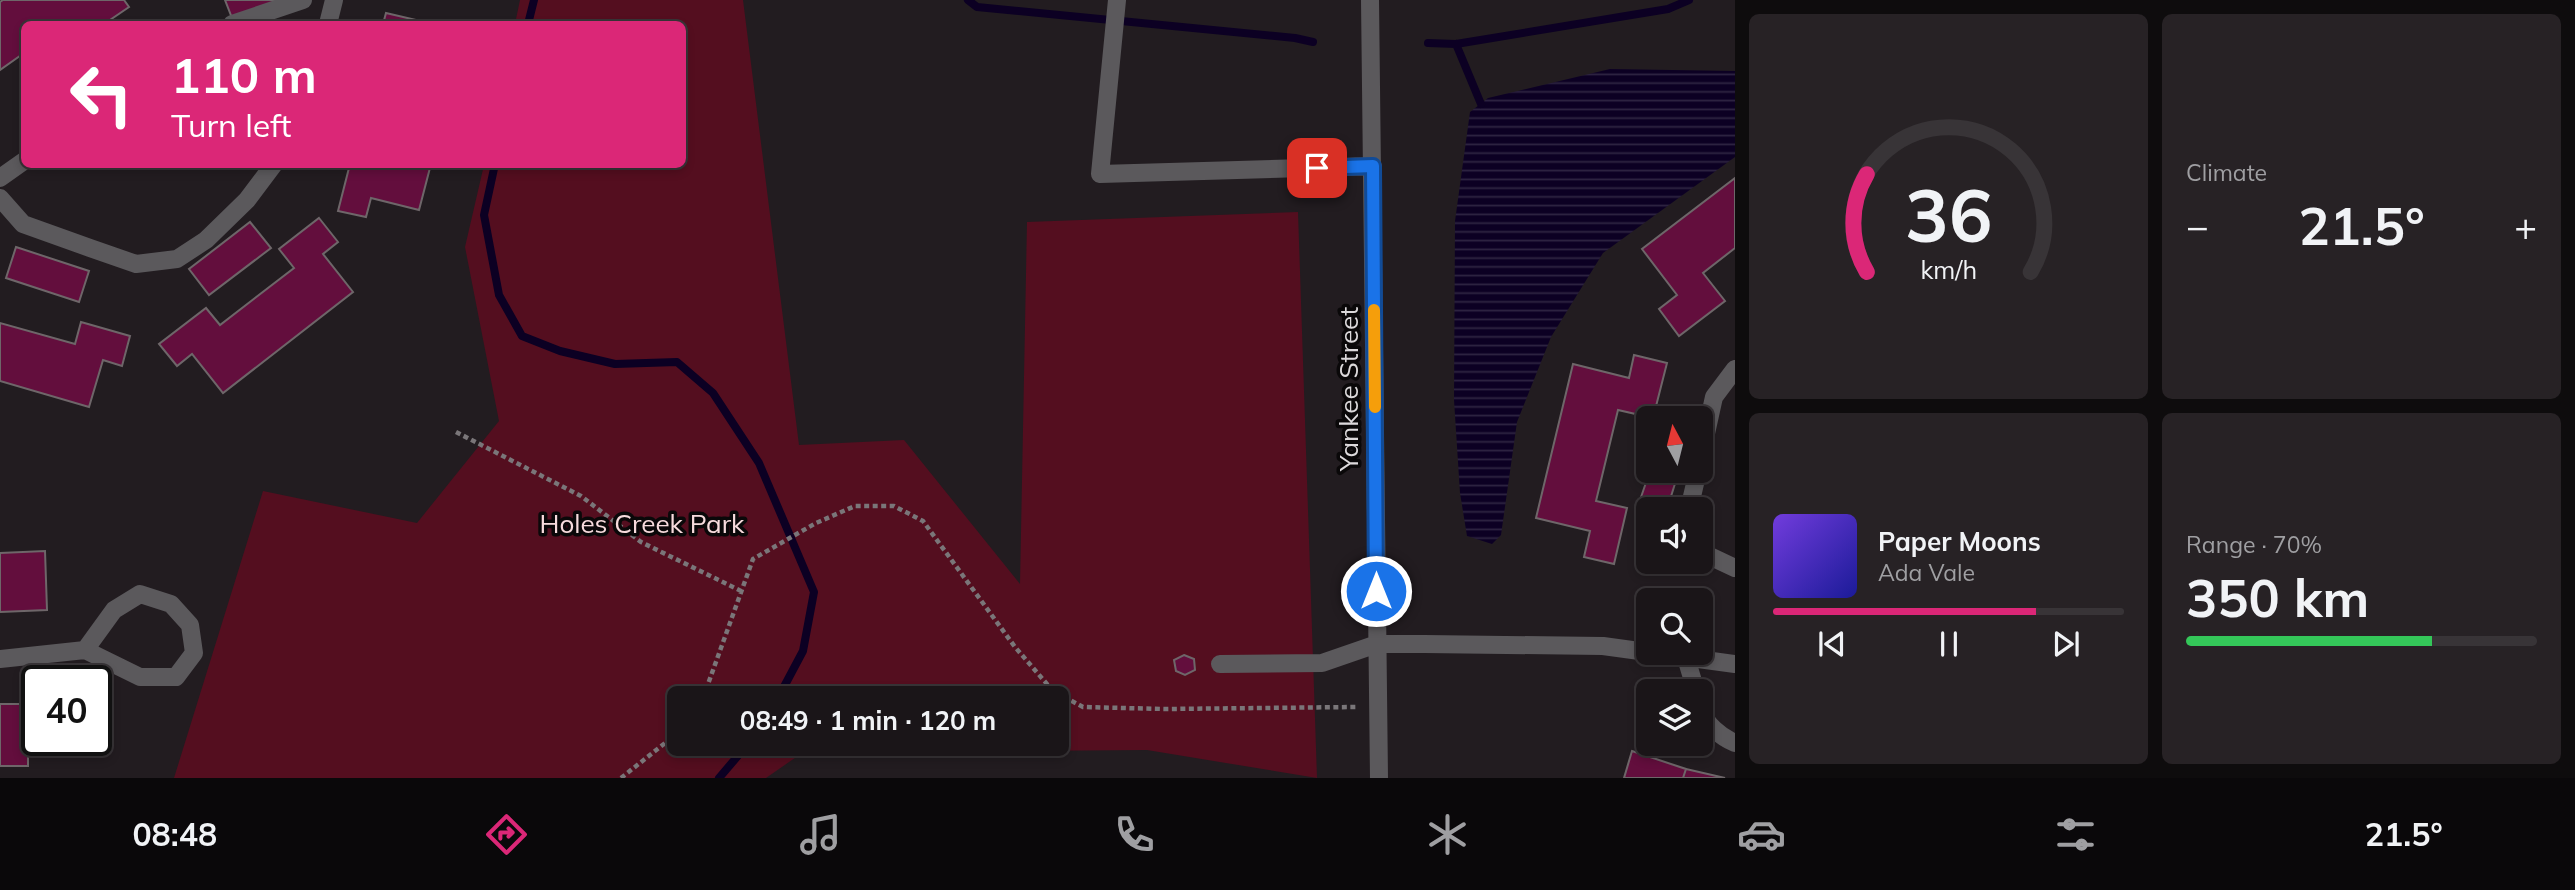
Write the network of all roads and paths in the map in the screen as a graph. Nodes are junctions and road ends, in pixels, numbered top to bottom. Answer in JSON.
{"nodes":[{"id":1,"x":303,"y":0,"type":"edge"},
{"id":2,"x":334,"y":0,"type":"edge"},
{"id":3,"x":1370,"y":0,"type":"edge"},
{"id":4,"x":1117,"y":1,"type":"edge"},
{"id":5,"x":241,"y":21,"type":"edge"},
{"id":6,"x":329,"y":21,"type":"edge"},
{"id":7,"x":21,"y":162,"type":"edge"},
{"id":8,"x":1373,"y":166,"type":"junction"},
{"id":9,"x":271,"y":168,"type":"edge"},
{"id":10,"x":0,"y":178,"type":"edge"},
{"id":11,"x":0,"y":198,"type":"edge"},
{"id":12,"x":1735,"y":369,"type":"edge"},
{"id":13,"x":1712,"y":406,"type":"edge"},
{"id":14,"x":456,"y":432,"type":"dead end"},
{"id":15,"x":1713,"y":558,"type":"edge"},
{"id":16,"x":1735,"y":568,"type":"edge"},
{"id":17,"x":741,"y":591,"type":"junction"},
{"id":18,"x":1377,"y":644,"type":"junction"},
{"id":19,"x":85,"y":650,"type":"junction"},
{"id":20,"x":1636,"y":651,"type":"edge"},
{"id":21,"x":0,"y":659,"type":"edge"},
{"id":22,"x":1713,"y":661,"type":"edge"},
{"id":23,"x":1220,"y":664,"type":"dead end"},
{"id":24,"x":1735,"y":664,"type":"edge"},
{"id":25,"x":707,"y":686,"type":"edge"},
{"id":26,"x":1378,"y":707,"type":"junction"},
{"id":27,"x":1713,"y":726,"type":"edge"},
{"id":28,"x":667,"y":742,"type":"edge"},
{"id":29,"x":1735,"y":743,"type":"edge"},
{"id":30,"x":621,"y":778,"type":"edge"},
{"id":31,"x":1379,"y":778,"type":"edge"}],
"edges":[{"from":1,"to":5,"type":"street"},
{"from":2,"to":6,"type":"street"},
{"from":3,"to":8,"type":"street","name":"Yankee Street"},
{"from":4,"to":8,"type":"street"},
{"from":7,"to":10,"type":"street"},
{"from":8,"to":18,"type":"street","name":"Yankee Street"},
{"from":9,"to":11,"type":"street"},
{"from":12,"to":13,"type":"street"},
{"from":14,"to":17,"type":"path"},
{"from":15,"to":16,"type":"street"},
{"from":17,"to":25,"type":"path"},
{"from":17,"to":26,"type":"path"},
{"from":18,"to":20,"type":"street"},
{"from":18,"to":23,"type":"street"},
{"from":18,"to":26,"type":"street","name":"Yankee Street"},
{"from":19,"to":19,"type":"street"},
{"from":19,"to":21,"type":"street"},
{"from":22,"to":24,"type":"street"},
{"from":26,"to":31,"type":"street","name":"Yankee Street"},
{"from":27,"to":29,"type":"street"},
{"from":28,"to":30,"type":"path"}]}
